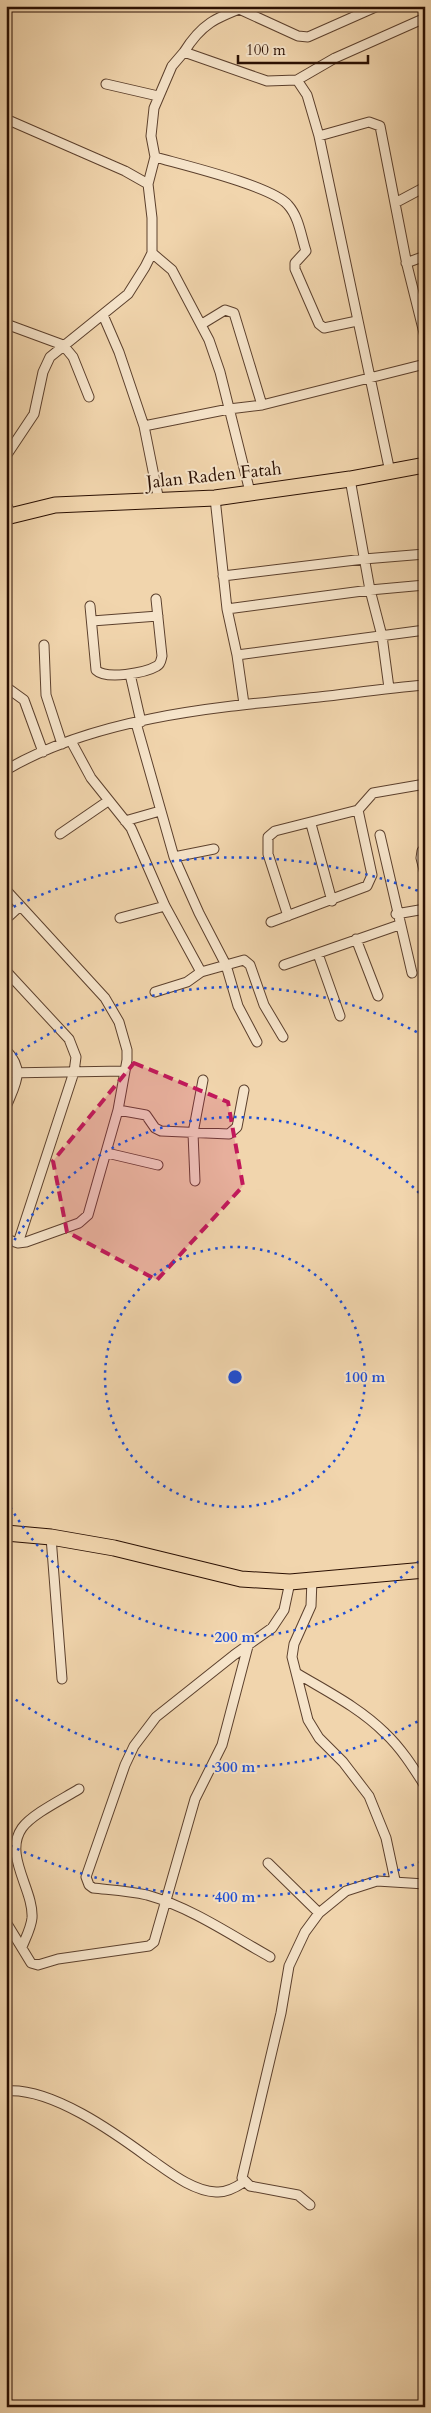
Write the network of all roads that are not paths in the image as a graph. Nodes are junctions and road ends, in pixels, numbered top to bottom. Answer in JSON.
{"nodes":[{"id":1,"x":378,"y":6,"type":"edge"},
{"id":2,"x":238,"y":8,"type":"edge"},
{"id":3,"x":425,"y":18,"type":"edge"},
{"id":4,"x":184,"y":52,"type":"junction"},
{"id":5,"x":297,"y":80,"type":"junction"},
{"id":6,"x":106,"y":84,"type":"dead end"},
{"id":7,"x":158,"y":96,"type":"junction"},
{"id":8,"x":6,"y":119,"type":"edge"},
{"id":9,"x":319,"y":136,"type":"junction"},
{"id":10,"x":155,"y":157,"type":"junction"},
{"id":11,"x":148,"y":184,"type":"junction"},
{"id":12,"x":425,"y":187,"type":"edge"},
{"id":13,"x":395,"y":203,"type":"junction"},
{"id":14,"x":152,"y":253,"type":"junction"},
{"id":15,"x":425,"y":256,"type":"edge"},
{"id":16,"x":406,"y":263,"type":"junction"},
{"id":17,"x":103,"y":315,"type":"junction"},
{"id":18,"x":357,"y":321,"type":"junction"},
{"id":19,"x":6,"y":324,"type":"edge"},
{"id":20,"x":202,"y":324,"type":"junction"},
{"id":21,"x":425,"y":337,"type":"edge"},
{"id":22,"x":63,"y":345,"type":"junction"},
{"id":23,"x":425,"y":364,"type":"edge"},
{"id":24,"x":368,"y":377,"type":"junction"},
{"id":25,"x":89,"y":397,"type":"dead end"},
{"id":26,"x":262,"y":405,"type":"junction"},
{"id":27,"x":229,"y":408,"type":"junction"},
{"id":28,"x":144,"y":426,"type":"junction"},
{"id":29,"x":6,"y":456,"type":"edge"},
{"id":30,"x":425,"y":465,"type":"edge"},
{"id":31,"x":390,"y":472,"type":"junction"},
{"id":32,"x":350,"y":479,"type":"junction"},
{"id":33,"x":250,"y":492,"type":"junction"},
{"id":34,"x":214,"y":498,"type":"junction"},
{"id":35,"x":159,"y":501,"type":"junction"},
{"id":36,"x":8,"y":512,"type":"edge"},
{"id":37,"x":425,"y":554,"type":"edge"},
{"id":38,"x":364,"y":558,"type":"junction"},
{"id":39,"x":223,"y":576,"type":"junction"},
{"id":40,"x":425,"y":585,"type":"edge"},
{"id":41,"x":370,"y":590,"type":"junction"},
{"id":42,"x":156,"y":598,"type":"dead end"},
{"id":43,"x":90,"y":606,"type":"dead end"},
{"id":44,"x":227,"y":609,"type":"junction"},
{"id":45,"x":158,"y":616,"type":"junction"},
{"id":46,"x":92,"y":622,"type":"junction"},
{"id":47,"x":425,"y":630,"type":"edge"},
{"id":48,"x":382,"y":636,"type":"junction"},
{"id":49,"x":44,"y":645,"type":"dead end"},
{"id":50,"x":237,"y":655,"type":"junction"},
{"id":51,"x":130,"y":674,"type":"junction"},
{"id":52,"x":425,"y":685,"type":"edge"},
{"id":53,"x":6,"y":687,"type":"edge"},
{"id":54,"x":390,"y":688,"type":"junction"},
{"id":55,"x":244,"y":704,"type":"junction"},
{"id":56,"x":139,"y":722,"type":"junction"},
{"id":57,"x":66,"y":742,"type":"junction"},
{"id":58,"x":43,"y":752,"type":"junction"},
{"id":59,"x":6,"y":770,"type":"edge"},
{"id":60,"x":425,"y":784,"type":"edge"},
{"id":61,"x":108,"y":801,"type":"junction"},
{"id":62,"x":358,"y":810,"type":"junction"},
{"id":63,"x":160,"y":811,"type":"junction"},
{"id":64,"x":125,"y":821,"type":"junction"},
{"id":65,"x":311,"y":824,"type":"junction"},
{"id":66,"x":60,"y":834,"type":"dead end"},
{"id":67,"x":380,"y":835,"type":"dead end"},
{"id":68,"x":425,"y":848,"type":"edge"},
{"id":69,"x":214,"y":849,"type":"dead end"},
{"id":70,"x":174,"y":857,"type":"junction"},
{"id":71,"x":425,"y":874,"type":"edge"},
{"id":72,"x":6,"y":890,"type":"edge"},
{"id":73,"x":332,"y":900,"type":"junction"},
{"id":74,"x":20,"y":906,"type":"junction"},
{"id":75,"x":165,"y":906,"type":"junction"},
{"id":76,"x":425,"y":909,"type":"edge"},
{"id":77,"x":396,"y":914,"type":"junction"},
{"id":78,"x":288,"y":916,"type":"junction"},
{"id":79,"x":120,"y":918,"type":"dead end"},
{"id":80,"x":6,"y":919,"type":"edge"},
{"id":81,"x":271,"y":922,"type":"dead end"},
{"id":82,"x":399,"y":925,"type":"junction"},
{"id":83,"x":356,"y":939,"type":"junction"},
{"id":84,"x":318,"y":954,"type":"junction"},
{"id":85,"x":226,"y":965,"type":"junction"},
{"id":86,"x":284,"y":965,"type":"dead end"},
{"id":87,"x":6,"y":971,"type":"edge"},
{"id":88,"x":201,"y":972,"type":"junction"},
{"id":89,"x":412,"y":973,"type":"dead end"},
{"id":90,"x":155,"y":992,"type":"dead end"},
{"id":91,"x":378,"y":996,"type":"dead end"},
{"id":92,"x":340,"y":1016,"type":"dead end"},
{"id":93,"x":283,"y":1038,"type":"dead end"},
{"id":94,"x":257,"y":1042,"type":"dead end"},
{"id":95,"x":6,"y":1050,"type":"edge"},
{"id":96,"x":125,"y":1071,"type":"junction"},
{"id":97,"x":74,"y":1072,"type":"junction"},
{"id":98,"x":6,"y":1073,"type":"edge"},
{"id":99,"x":19,"y":1073,"type":"junction"},
{"id":100,"x":203,"y":1080,"type":"dead end"},
{"id":101,"x":244,"y":1090,"type":"dead end"},
{"id":102,"x":6,"y":1107,"type":"edge"},
{"id":103,"x":118,"y":1110,"type":"junction"},
{"id":104,"x":193,"y":1133,"type":"junction"},
{"id":105,"x":107,"y":1153,"type":"junction"},
{"id":106,"x":158,"y":1165,"type":"dead end"},
{"id":107,"x":195,"y":1181,"type":"dead end"},
{"id":108,"x":6,"y":1239,"type":"edge"},
{"id":109,"x":18,"y":1243,"type":"junction"},
{"id":110,"x":6,"y":1533,"type":"edge"},
{"id":111,"x":51,"y":1537,"type":"junction"},
{"id":112,"x":425,"y":1570,"type":"edge"},
{"id":113,"x":312,"y":1579,"type":"junction"},
{"id":114,"x":290,"y":1582,"type":"junction"},
{"id":115,"x":248,"y":1646,"type":"junction"},
{"id":116,"x":298,"y":1674,"type":"junction"},
{"id":117,"x":62,"y":1679,"type":"dead end"},
{"id":118,"x":425,"y":1786,"type":"edge"},
{"id":119,"x":79,"y":1789,"type":"dead end"},
{"id":120,"x":268,"y":1863,"type":"dead end"},
{"id":121,"x":395,"y":1880,"type":"junction"},
{"id":122,"x":425,"y":1884,"type":"edge"},
{"id":123,"x":164,"y":1901,"type":"junction"},
{"id":124,"x":319,"y":1913,"type":"junction"},
{"id":125,"x":6,"y":1922,"type":"edge"},
{"id":126,"x":22,"y":1947,"type":"junction"},
{"id":127,"x":270,"y":1957,"type":"dead end"},
{"id":128,"x":6,"y":2092,"type":"edge"},
{"id":129,"x":244,"y":2182,"type":"junction"},
{"id":130,"x":310,"y":2205,"type":"dead end"}],
"edges":[{"from":1,"to":2,"type":"street"},
{"from":2,"to":4,"type":"street"},
{"from":3,"to":5,"type":"street"},
{"from":4,"to":5,"type":"street"},
{"from":4,"to":7,"type":"street"},
{"from":5,"to":9,"type":"street"},
{"from":6,"to":7,"type":"street"},
{"from":7,"to":10,"type":"street"},
{"from":8,"to":11,"type":"street"},
{"from":9,"to":13,"type":"street"},
{"from":9,"to":18,"type":"street"},
{"from":10,"to":11,"type":"street"},
{"from":10,"to":18,"type":"street"},
{"from":11,"to":14,"type":"street"},
{"from":12,"to":13,"type":"street"},
{"from":13,"to":16,"type":"street"},
{"from":14,"to":17,"type":"street"},
{"from":14,"to":20,"type":"street"},
{"from":15,"to":16,"type":"street"},
{"from":16,"to":21,"type":"street"},
{"from":17,"to":22,"type":"street"},
{"from":17,"to":28,"type":"street"},
{"from":18,"to":24,"type":"street"},
{"from":19,"to":22,"type":"street"},
{"from":20,"to":26,"type":"street"},
{"from":20,"to":27,"type":"street"},
{"from":22,"to":25,"type":"street"},
{"from":22,"to":29,"type":"street"},
{"from":23,"to":24,"type":"street"},
{"from":24,"to":26,"type":"street"},
{"from":24,"to":31,"type":"street"},
{"from":26,"to":27,"type":"street"},
{"from":27,"to":28,"type":"street"},
{"from":27,"to":33,"type":"street"},
{"from":28,"to":35,"type":"street"},
{"from":30,"to":31,"type":"highway","name":"Jalan Raden Fatah"},
{"from":31,"to":32,"type":"highway","name":"Jalan Raden Fatah"},
{"from":32,"to":33,"type":"highway","name":"Jalan Raden Fatah"},
{"from":32,"to":38,"type":"street"},
{"from":33,"to":34,"type":"highway","name":"Jalan Raden Fatah"},
{"from":34,"to":35,"type":"highway","name":"Jalan Raden Fatah"},
{"from":34,"to":39,"type":"street"},
{"from":35,"to":36,"type":"highway","name":"Jalan Raden Fatah"},
{"from":37,"to":38,"type":"street"},
{"from":38,"to":39,"type":"street"},
{"from":38,"to":41,"type":"street"},
{"from":39,"to":44,"type":"street"},
{"from":40,"to":41,"type":"street"},
{"from":41,"to":44,"type":"street"},
{"from":41,"to":48,"type":"street"},
{"from":42,"to":45,"type":"street"},
{"from":43,"to":46,"type":"street"},
{"from":44,"to":50,"type":"street"},
{"from":45,"to":46,"type":"street"},
{"from":45,"to":51,"type":"street"},
{"from":46,"to":51,"type":"street"},
{"from":47,"to":48,"type":"street"},
{"from":48,"to":50,"type":"street"},
{"from":48,"to":54,"type":"street"},
{"from":49,"to":57,"type":"street"},
{"from":50,"to":55,"type":"street"},
{"from":51,"to":56,"type":"street"},
{"from":52,"to":54,"type":"street"},
{"from":53,"to":58,"type":"street"},
{"from":54,"to":55,"type":"street"},
{"from":55,"to":56,"type":"street"},
{"from":56,"to":57,"type":"street"},
{"from":56,"to":63,"type":"street"},
{"from":57,"to":58,"type":"street"},
{"from":57,"to":61,"type":"street"},
{"from":58,"to":59,"type":"street"},
{"from":60,"to":62,"type":"street"},
{"from":61,"to":64,"type":"street"},
{"from":61,"to":66,"type":"street"},
{"from":62,"to":65,"type":"street"},
{"from":62,"to":73,"type":"street"},
{"from":63,"to":64,"type":"street"},
{"from":63,"to":70,"type":"street"},
{"from":64,"to":75,"type":"street"},
{"from":65,"to":73,"type":"street"},
{"from":65,"to":78,"type":"street"},
{"from":67,"to":77,"type":"street"},
{"from":68,"to":71,"type":"street"},
{"from":69,"to":70,"type":"street"},
{"from":70,"to":85,"type":"street"},
{"from":72,"to":74,"type":"street"},
{"from":73,"to":78,"type":"street"},
{"from":74,"to":80,"type":"street"},
{"from":74,"to":96,"type":"street"},
{"from":75,"to":79,"type":"street"},
{"from":75,"to":88,"type":"street"},
{"from":76,"to":77,"type":"street"},
{"from":77,"to":82,"type":"street"},
{"from":78,"to":81,"type":"street"},
{"from":82,"to":83,"type":"street"},
{"from":82,"to":89,"type":"street"},
{"from":83,"to":84,"type":"street"},
{"from":83,"to":91,"type":"street"},
{"from":84,"to":86,"type":"street"},
{"from":84,"to":92,"type":"street"},
{"from":85,"to":88,"type":"street"},
{"from":85,"to":93,"type":"street"},
{"from":85,"to":94,"type":"street"},
{"from":87,"to":97,"type":"street"},
{"from":88,"to":90,"type":"street"},
{"from":95,"to":99,"type":"street"},
{"from":96,"to":97,"type":"street"},
{"from":96,"to":103,"type":"street"},
{"from":97,"to":99,"type":"street"},
{"from":97,"to":109,"type":"street"},
{"from":98,"to":99,"type":"street"},
{"from":99,"to":102,"type":"street"},
{"from":100,"to":104,"type":"street"},
{"from":101,"to":104,"type":"street"},
{"from":103,"to":104,"type":"street"},
{"from":103,"to":105,"type":"street"},
{"from":104,"to":107,"type":"street"},
{"from":105,"to":106,"type":"street"},
{"from":105,"to":109,"type":"street"},
{"from":108,"to":109,"type":"street"},
{"from":110,"to":111,"type":"highway"},
{"from":111,"to":114,"type":"highway"},
{"from":111,"to":117,"type":"street"},
{"from":112,"to":113,"type":"highway"},
{"from":113,"to":114,"type":"highway"},
{"from":113,"to":116,"type":"street"},
{"from":114,"to":115,"type":"street"},
{"from":115,"to":123,"type":"street"},
{"from":115,"to":123,"type":"street"},
{"from":116,"to":118,"type":"street"},
{"from":116,"to":121,"type":"street"},
{"from":119,"to":126,"type":"street"},
{"from":120,"to":124,"type":"street"},
{"from":121,"to":122,"type":"street"},
{"from":121,"to":124,"type":"street"},
{"from":123,"to":126,"type":"street"},
{"from":123,"to":127,"type":"street"},
{"from":124,"to":129,"type":"street"},
{"from":125,"to":126,"type":"street"},
{"from":128,"to":129,"type":"street"},
{"from":129,"to":130,"type":"street"}]}
